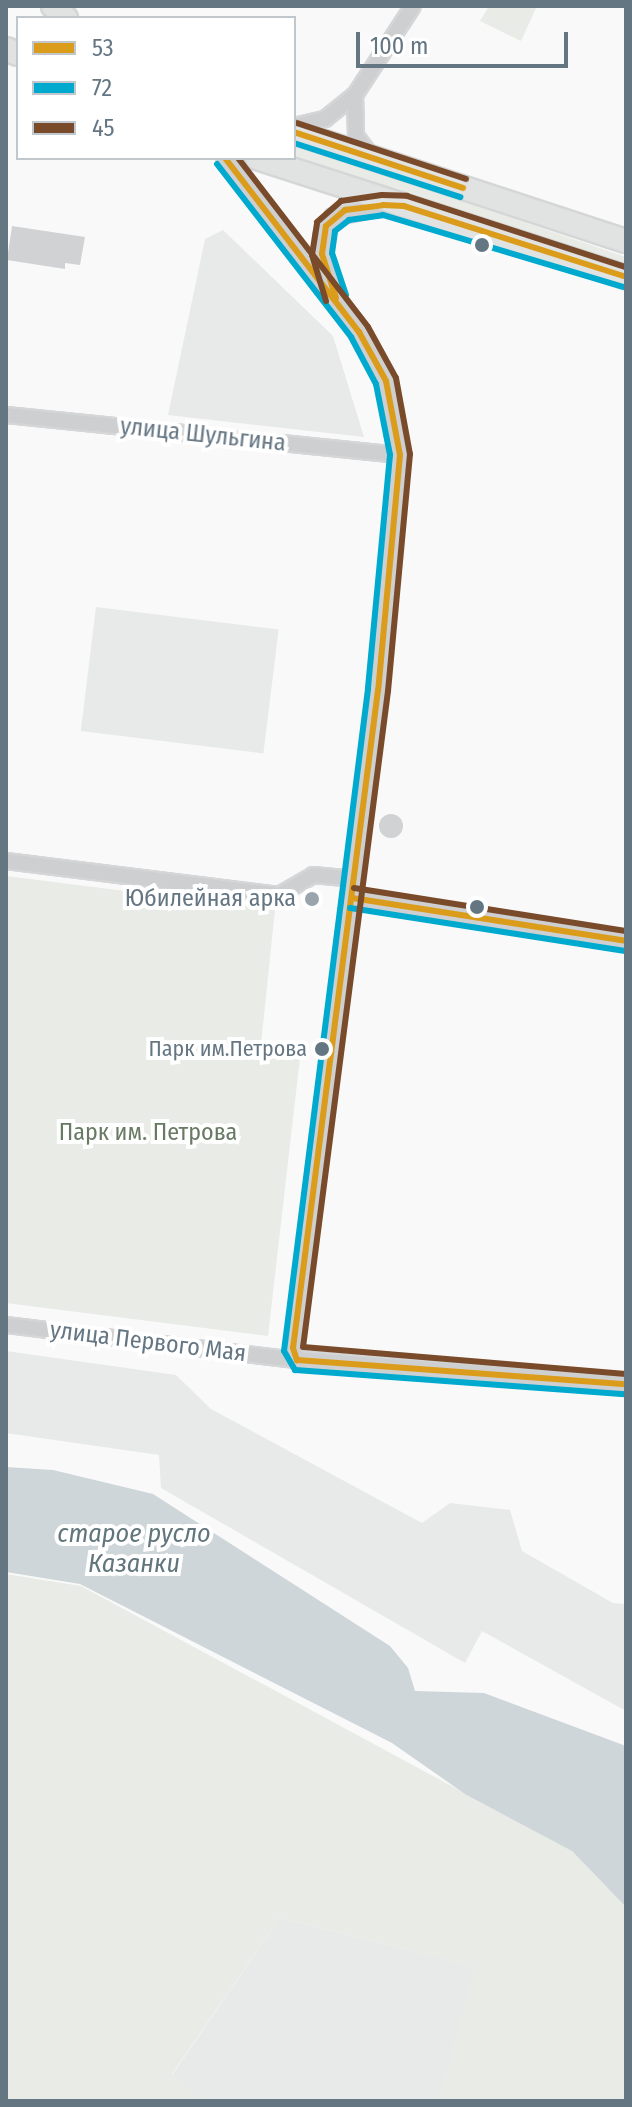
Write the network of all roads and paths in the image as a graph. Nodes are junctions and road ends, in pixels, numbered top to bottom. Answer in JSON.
{"nodes":[{"id":1,"x":413,"y":6,"type":"edge"},
{"id":2,"x":355,"y":95,"type":"junction"},
{"id":3,"x":296,"y":128,"type":"edge"},
{"id":4,"x":296,"y":130,"type":"edge"},
{"id":5,"x":227,"y":160,"type":"edge"},
{"id":6,"x":263,"y":160,"type":"edge"},
{"id":7,"x":374,"y":160,"type":"junction"},
{"id":8,"x":404,"y":206,"type":"junction"},
{"id":9,"x":626,"y":241,"type":"edge"},
{"id":10,"x":626,"y":277,"type":"edge"},
{"id":11,"x":331,"y":290,"type":"junction"},
{"id":12,"x":6,"y":415,"type":"edge"},
{"id":13,"x":400,"y":455,"type":"junction"},
{"id":14,"x":6,"y":861,"type":"edge"},
{"id":15,"x":355,"y":879,"type":"junction"},
{"id":16,"x":352,"y":898,"type":"junction"},
{"id":17,"x":626,"y":941,"type":"edge"},
{"id":18,"x":6,"y":1325,"type":"edge"},
{"id":19,"x":297,"y":1360,"type":"junction"},
{"id":20,"x":626,"y":1384,"type":"edge"}],
"edges":[{"from":1,"to":2,"type":"street"},
{"from":2,"to":3,"type":"street"},
{"from":2,"to":7,"type":"street"},
{"from":4,"to":7,"type":"main road"},
{"from":5,"to":11,"type":"street"},
{"from":6,"to":8,"type":"main road"},
{"from":7,"to":9,"type":"main road"},
{"from":8,"to":10,"type":"main road"},
{"from":8,"to":11,"type":"street"},
{"from":11,"to":13,"type":"street"},
{"from":12,"to":13,"type":"street","name":"улица Шульгина"},
{"from":13,"to":15,"type":"street"},
{"from":14,"to":15,"type":"street"},
{"from":15,"to":16,"type":"street"},
{"from":16,"to":17,"type":"street"},
{"from":16,"to":19,"type":"street"},
{"from":18,"to":19,"type":"street","name":"улица Первого Мая"},
{"from":19,"to":20,"type":"street","name":"улица Первого Мая"}]}
